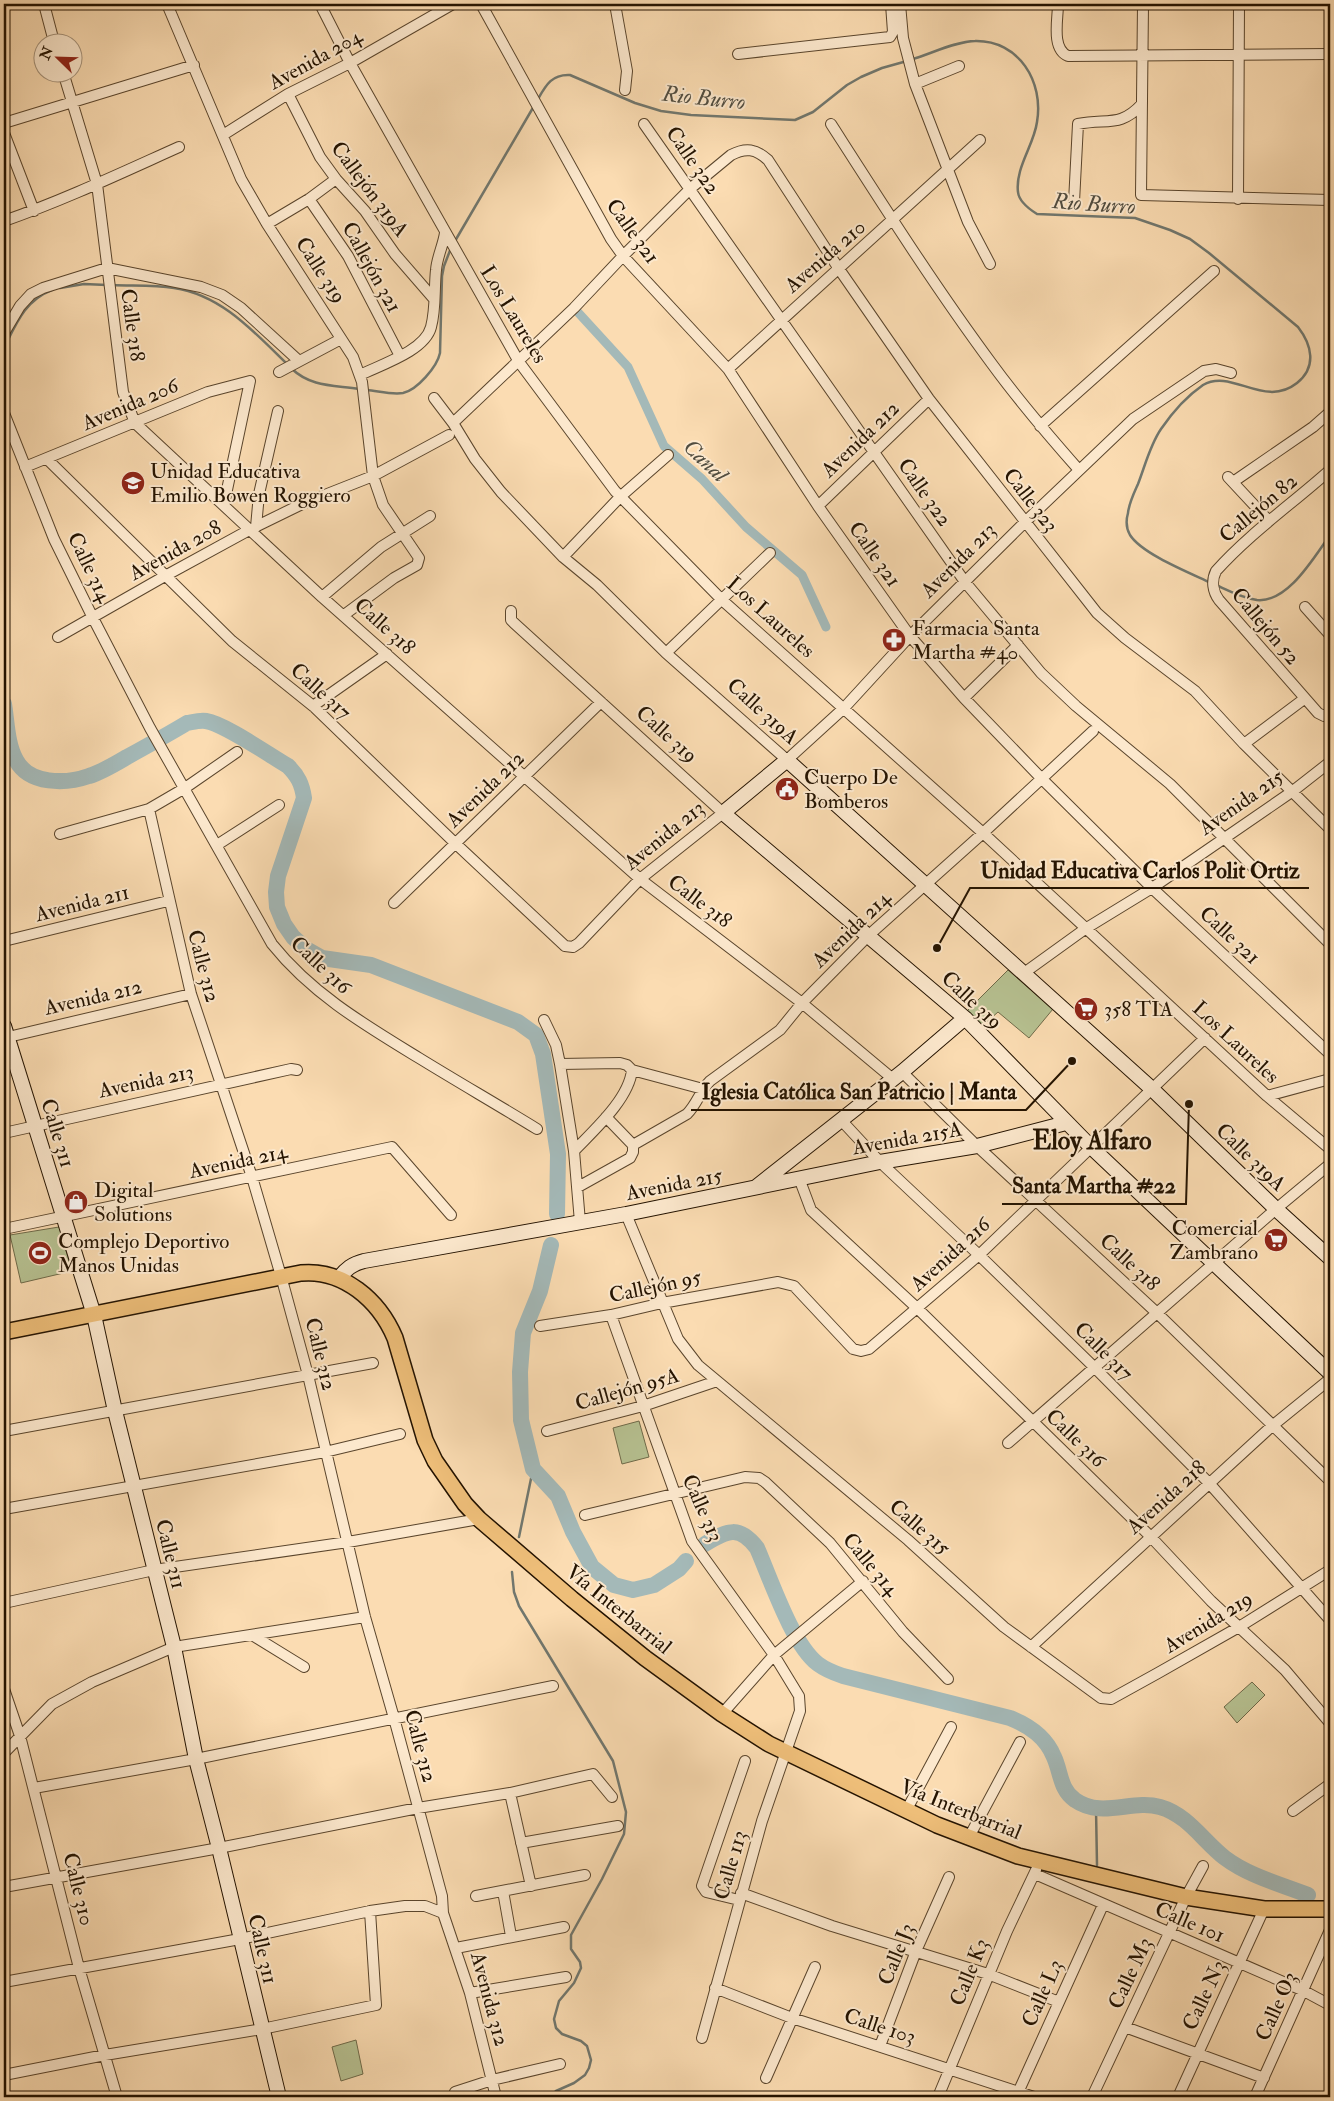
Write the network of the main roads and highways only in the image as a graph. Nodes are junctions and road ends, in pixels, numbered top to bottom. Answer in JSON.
{"nodes":[{"id":1,"x":4,"y":1332,"type":"edge"},
{"id":2,"x":1330,"y":1909,"type":"edge"}],
"edges":[{"from":1,"to":2,"type":"main road","name":"Vía Interbarrial"}]}
